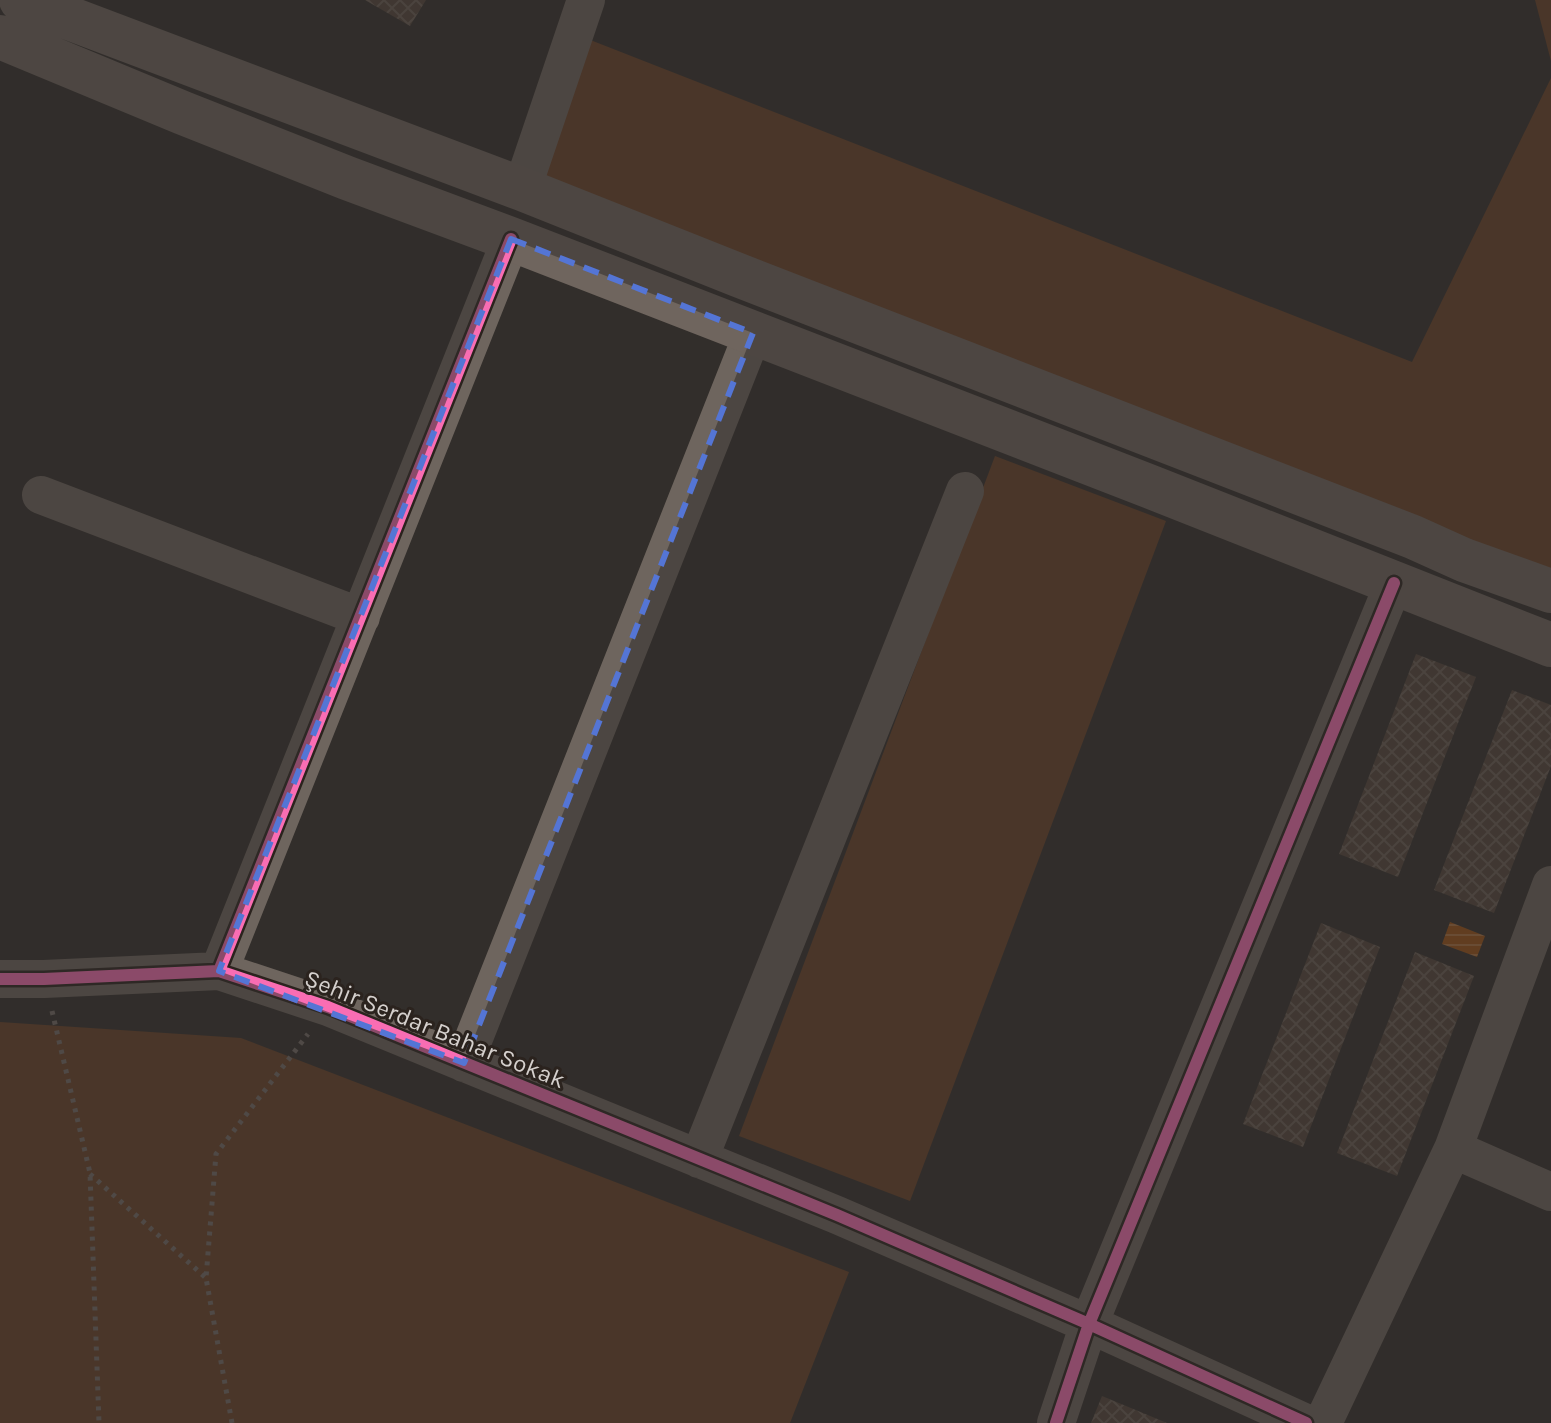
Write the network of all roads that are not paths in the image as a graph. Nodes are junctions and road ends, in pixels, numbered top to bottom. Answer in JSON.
{"nodes":[{"id":1,"x":21,"y":0,"type":"edge"},
{"id":2,"x":586,"y":0,"type":"edge"},
{"id":3,"x":0,"y":37,"type":"edge"},
{"id":4,"x":522,"y":189,"type":"junction"},
{"id":5,"x":511,"y":239,"type":"junction"},
{"id":6,"x":753,"y":333,"type":"junction"},
{"id":7,"x":965,"y":491,"type":"dead end"},
{"id":8,"x":41,"y":495,"type":"dead end"},
{"id":9,"x":1394,"y":583,"type":"junction"},
{"id":10,"x":1551,"y":591,"type":"edge"},
{"id":11,"x":361,"y":617,"type":"junction"},
{"id":12,"x":1551,"y":645,"type":"edge"},
{"id":13,"x":1551,"y":885,"type":"edge"},
{"id":14,"x":1541,"y":941,"type":"edge"},
{"id":15,"x":219,"y":971,"type":"junction"},
{"id":16,"x":0,"y":979,"type":"edge"},
{"id":17,"x":464,"y":1063,"type":"junction"},
{"id":18,"x":1453,"y":1149,"type":"junction"},
{"id":19,"x":699,"y":1159,"type":"junction"},
{"id":20,"x":1551,"y":1192,"type":"edge"},
{"id":21,"x":1089,"y":1324,"type":"junction"},
{"id":22,"x":1056,"y":1423,"type":"edge"},
{"id":23,"x":1306,"y":1423,"type":"edge"},
{"id":24,"x":1323,"y":1423,"type":"edge"}],
"edges":[{"from":1,"to":4,"type":"main road"},
{"from":2,"to":4,"type":"street"},
{"from":3,"to":5,"type":"main road"},
{"from":4,"to":10,"type":"main road"},
{"from":5,"to":6,"type":"main road"},
{"from":5,"to":11,"type":"street"},
{"from":6,"to":9,"type":"main road"},
{"from":6,"to":17,"type":"street"},
{"from":7,"to":19,"type":"street"},
{"from":8,"to":11,"type":"street"},
{"from":9,"to":12,"type":"main road"},
{"from":9,"to":21,"type":"street"},
{"from":11,"to":15,"type":"street"},
{"from":13,"to":14,"type":"street"},
{"from":14,"to":18,"type":"street"},
{"from":15,"to":16,"type":"street","name":"Şehir Serdar Bahar Sokak"},
{"from":15,"to":17,"type":"street","name":"Şehir Serdar Bahar Sokak"},
{"from":17,"to":19,"type":"street","name":"Şehir Serdar Bahar Sokak"},
{"from":18,"to":20,"type":"street"},
{"from":18,"to":24,"type":"street"},
{"from":19,"to":21,"type":"street","name":"Şehir Serdar Bahar Sokak"},
{"from":21,"to":22,"type":"street"},
{"from":21,"to":23,"type":"street","name":"Şehir Serdar Bahar Sokak"}]}
